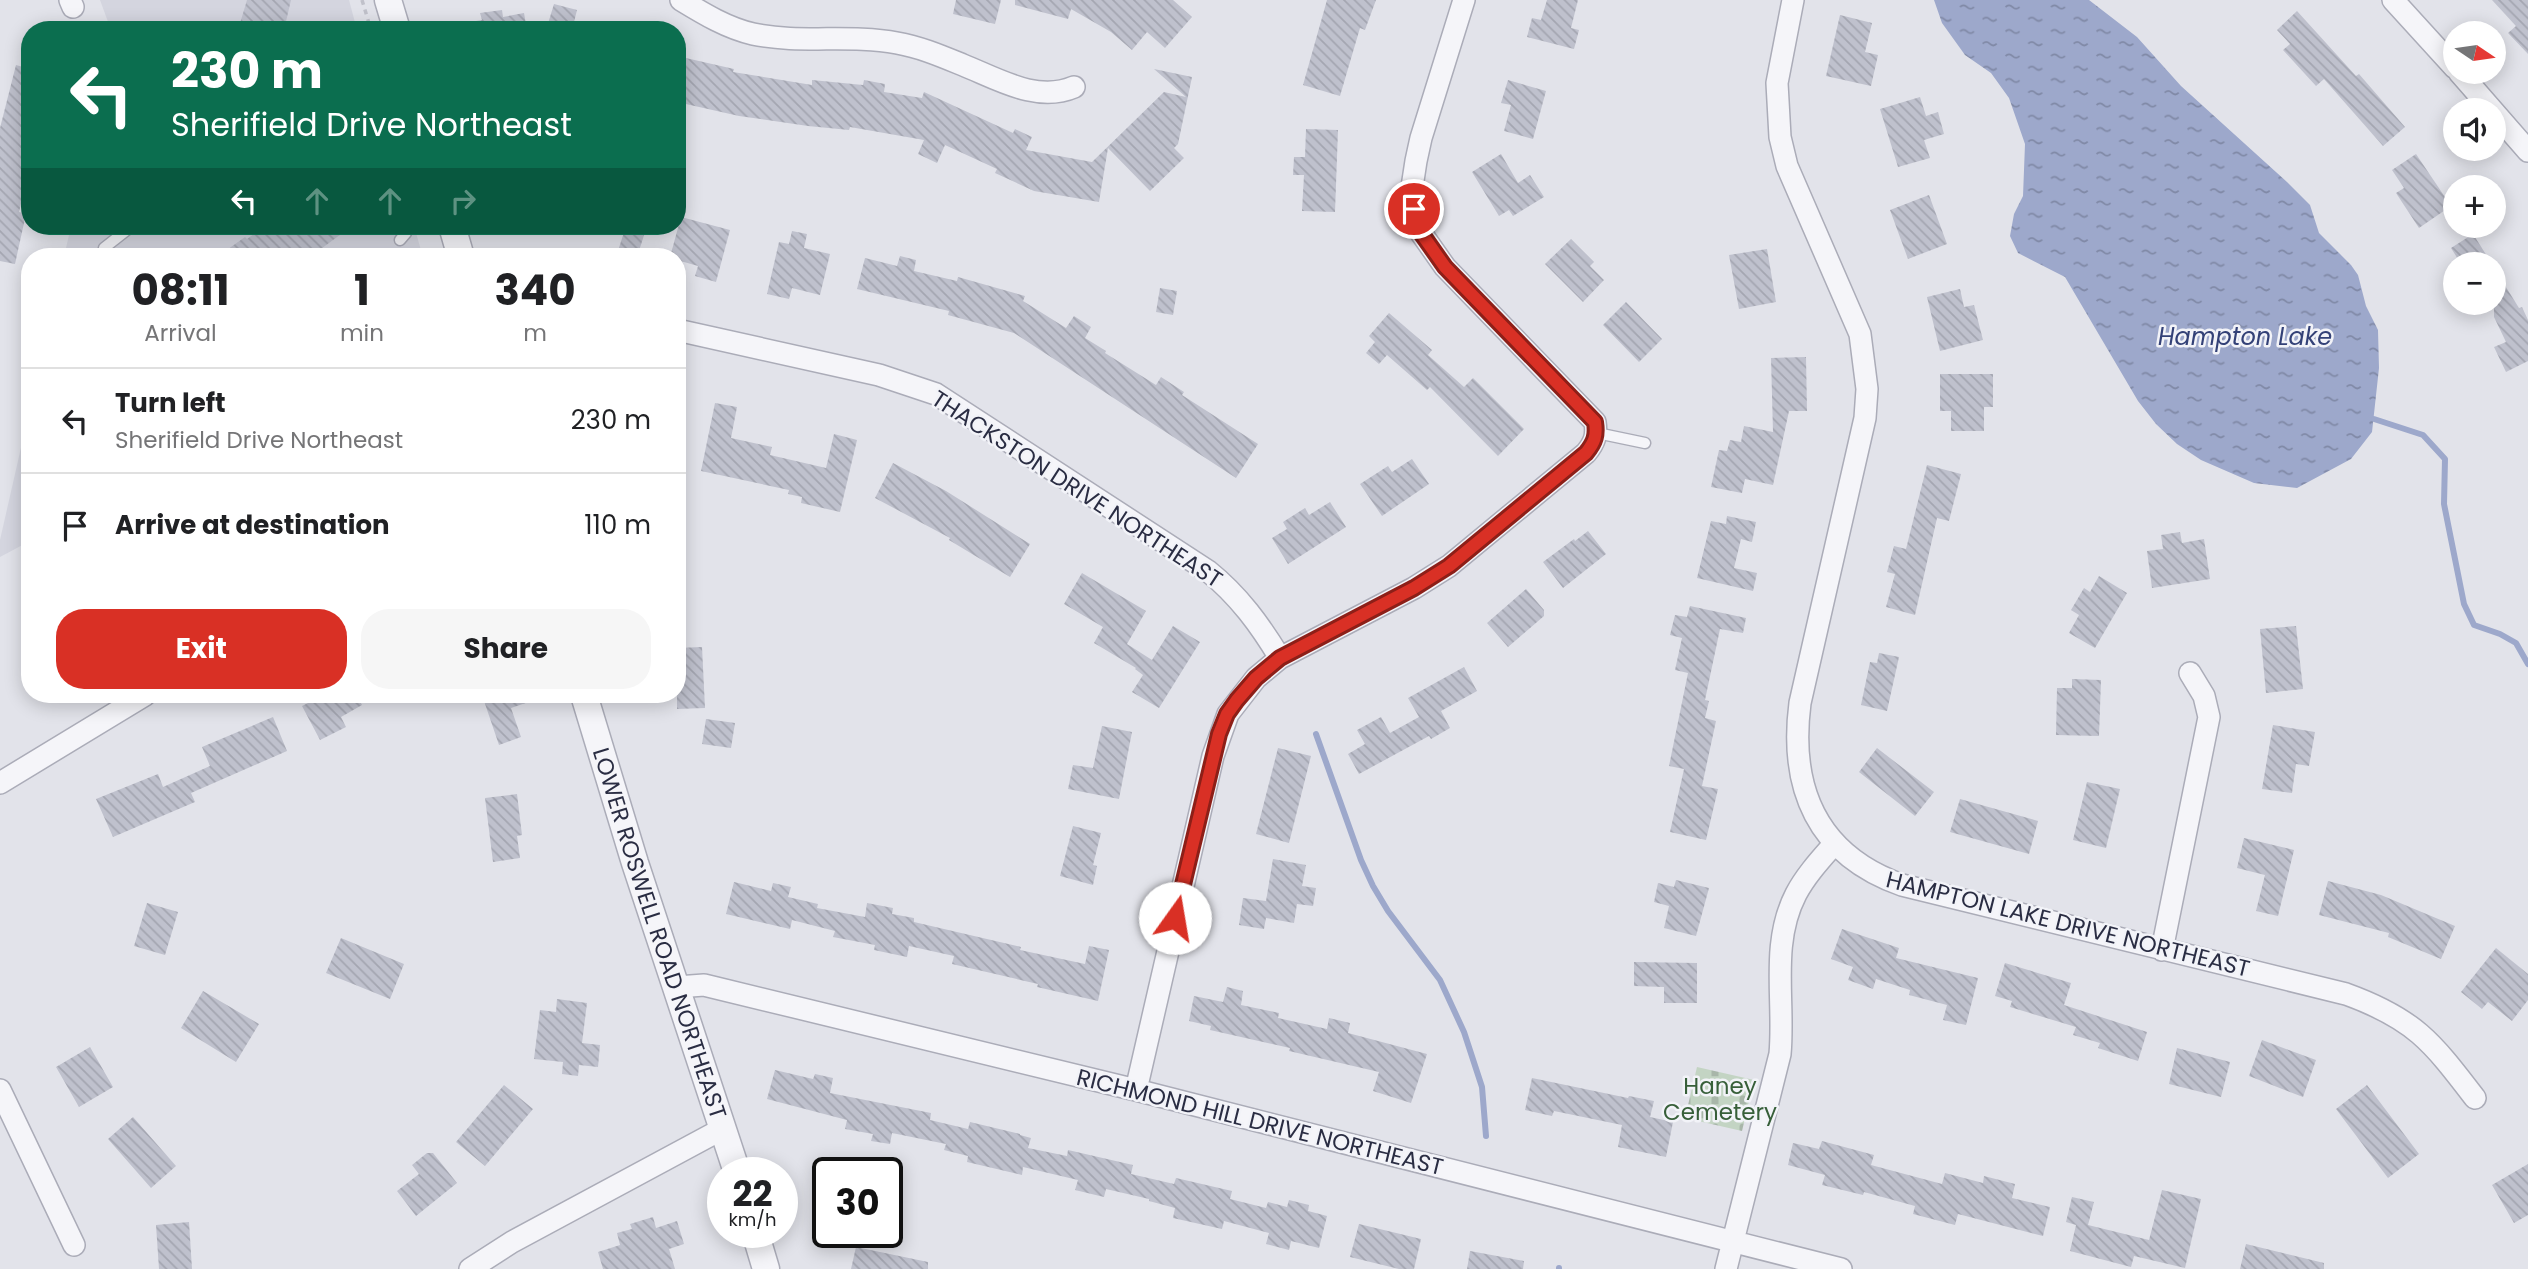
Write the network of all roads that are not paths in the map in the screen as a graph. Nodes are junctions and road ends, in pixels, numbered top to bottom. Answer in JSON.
{"nodes":[{"id":1,"x":388,"y":0,"type":"edge"},
{"id":2,"x":681,"y":0,"type":"edge"},
{"id":3,"x":1464,"y":0,"type":"edge"},
{"id":4,"x":1793,"y":0,"type":"edge"},
{"id":5,"x":2393,"y":0,"type":"edge"},
{"id":6,"x":394,"y":21,"type":"edge"},
{"id":7,"x":2443,"y":55,"type":"edge"},
{"id":8,"x":2469,"y":84,"type":"edge"},
{"id":9,"x":1074,"y":87,"type":"dead end"},
{"id":10,"x":2528,"y":151,"type":"edge"},
{"id":11,"x":121,"y":235,"type":"edge"},
{"id":12,"x":404,"y":235,"type":"edge"},
{"id":13,"x":400,"y":240,"type":"dead end"},
{"id":14,"x":104,"y":248,"type":"dead end"},
{"id":15,"x":686,"y":332,"type":"edge"},
{"id":16,"x":1597,"y":433,"type":"junction"},
{"id":17,"x":1645,"y":443,"type":"dead end"},
{"id":18,"x":1280,"y":658,"type":"junction"},
{"id":19,"x":2190,"y":673,"type":"dead end"},
{"id":20,"x":132,"y":703,"type":"edge"},
{"id":21,"x":586,"y":703,"type":"edge"},
{"id":22,"x":0,"y":783,"type":"edge"},
{"id":23,"x":1835,"y":843,"type":"junction"},
{"id":24,"x":2162,"y":950,"type":"junction"},
{"id":25,"x":677,"y":987,"type":"junction"},
{"id":26,"x":0,"y":1090,"type":"edge"},
{"id":27,"x":1136,"y":1090,"type":"junction"},
{"id":28,"x":2476,"y":1098,"type":"dead end"},
{"id":29,"x":724,"y":1128,"type":"junction"},
{"id":30,"x":733,"y":1157,"type":"edge"},
{"id":31,"x":1733,"y":1241,"type":"junction"},
{"id":32,"x":75,"y":1245,"type":"dead end"},
{"id":33,"x":760,"y":1248,"type":"edge"},
{"id":34,"x":470,"y":1269,"type":"edge"},
{"id":35,"x":766,"y":1269,"type":"edge"},
{"id":36,"x":1726,"y":1269,"type":"edge"},
{"id":37,"x":1841,"y":1269,"type":"edge"}],
"edges":[{"from":1,"to":6,"type":"street"},
{"from":2,"to":9,"type":"street"},
{"from":3,"to":16,"type":"street"},
{"from":4,"to":23,"type":"street","name":"HAMPTON LAKE DRIVE NORTHEAST"},
{"from":5,"to":7,"type":"street"},
{"from":8,"to":10,"type":"street"},
{"from":11,"to":14,"type":"lane"},
{"from":12,"to":13,"type":"lane"},
{"from":15,"to":18,"type":"street","name":"THACKSTON DRIVE NORTHEAST"},
{"from":16,"to":17,"type":"lane"},
{"from":16,"to":18,"type":"street"},
{"from":18,"to":27,"type":"street"},
{"from":19,"to":24,"type":"street"},
{"from":20,"to":22,"type":"street"},
{"from":21,"to":25,"type":"street","name":"LOWER ROSWELL ROAD NORTHEAST"},
{"from":23,"to":24,"type":"street","name":"HAMPTON LAKE DRIVE NORTHEAST"},
{"from":23,"to":31,"type":"street"},
{"from":24,"to":28,"type":"street","name":"HAMPTON LAKE DRIVE NORTHEAST"},
{"from":25,"to":27,"type":"street","name":"RICHMOND HILL DRIVE NORTHEAST"},
{"from":25,"to":29,"type":"street","name":"LOWER ROSWELL ROAD NORTHEAST"},
{"from":26,"to":32,"type":"street"},
{"from":27,"to":31,"type":"street","name":"RICHMOND HILL DRIVE NORTHEAST"},
{"from":29,"to":30,"type":"street","name":"LOWER ROSWELL ROAD NORTHEAST"},
{"from":29,"to":34,"type":"street"},
{"from":31,"to":36,"type":"street"},
{"from":31,"to":37,"type":"street","name":"RICHMOND HILL DRIVE NORTHEAST"},
{"from":33,"to":35,"type":"street"}]}
